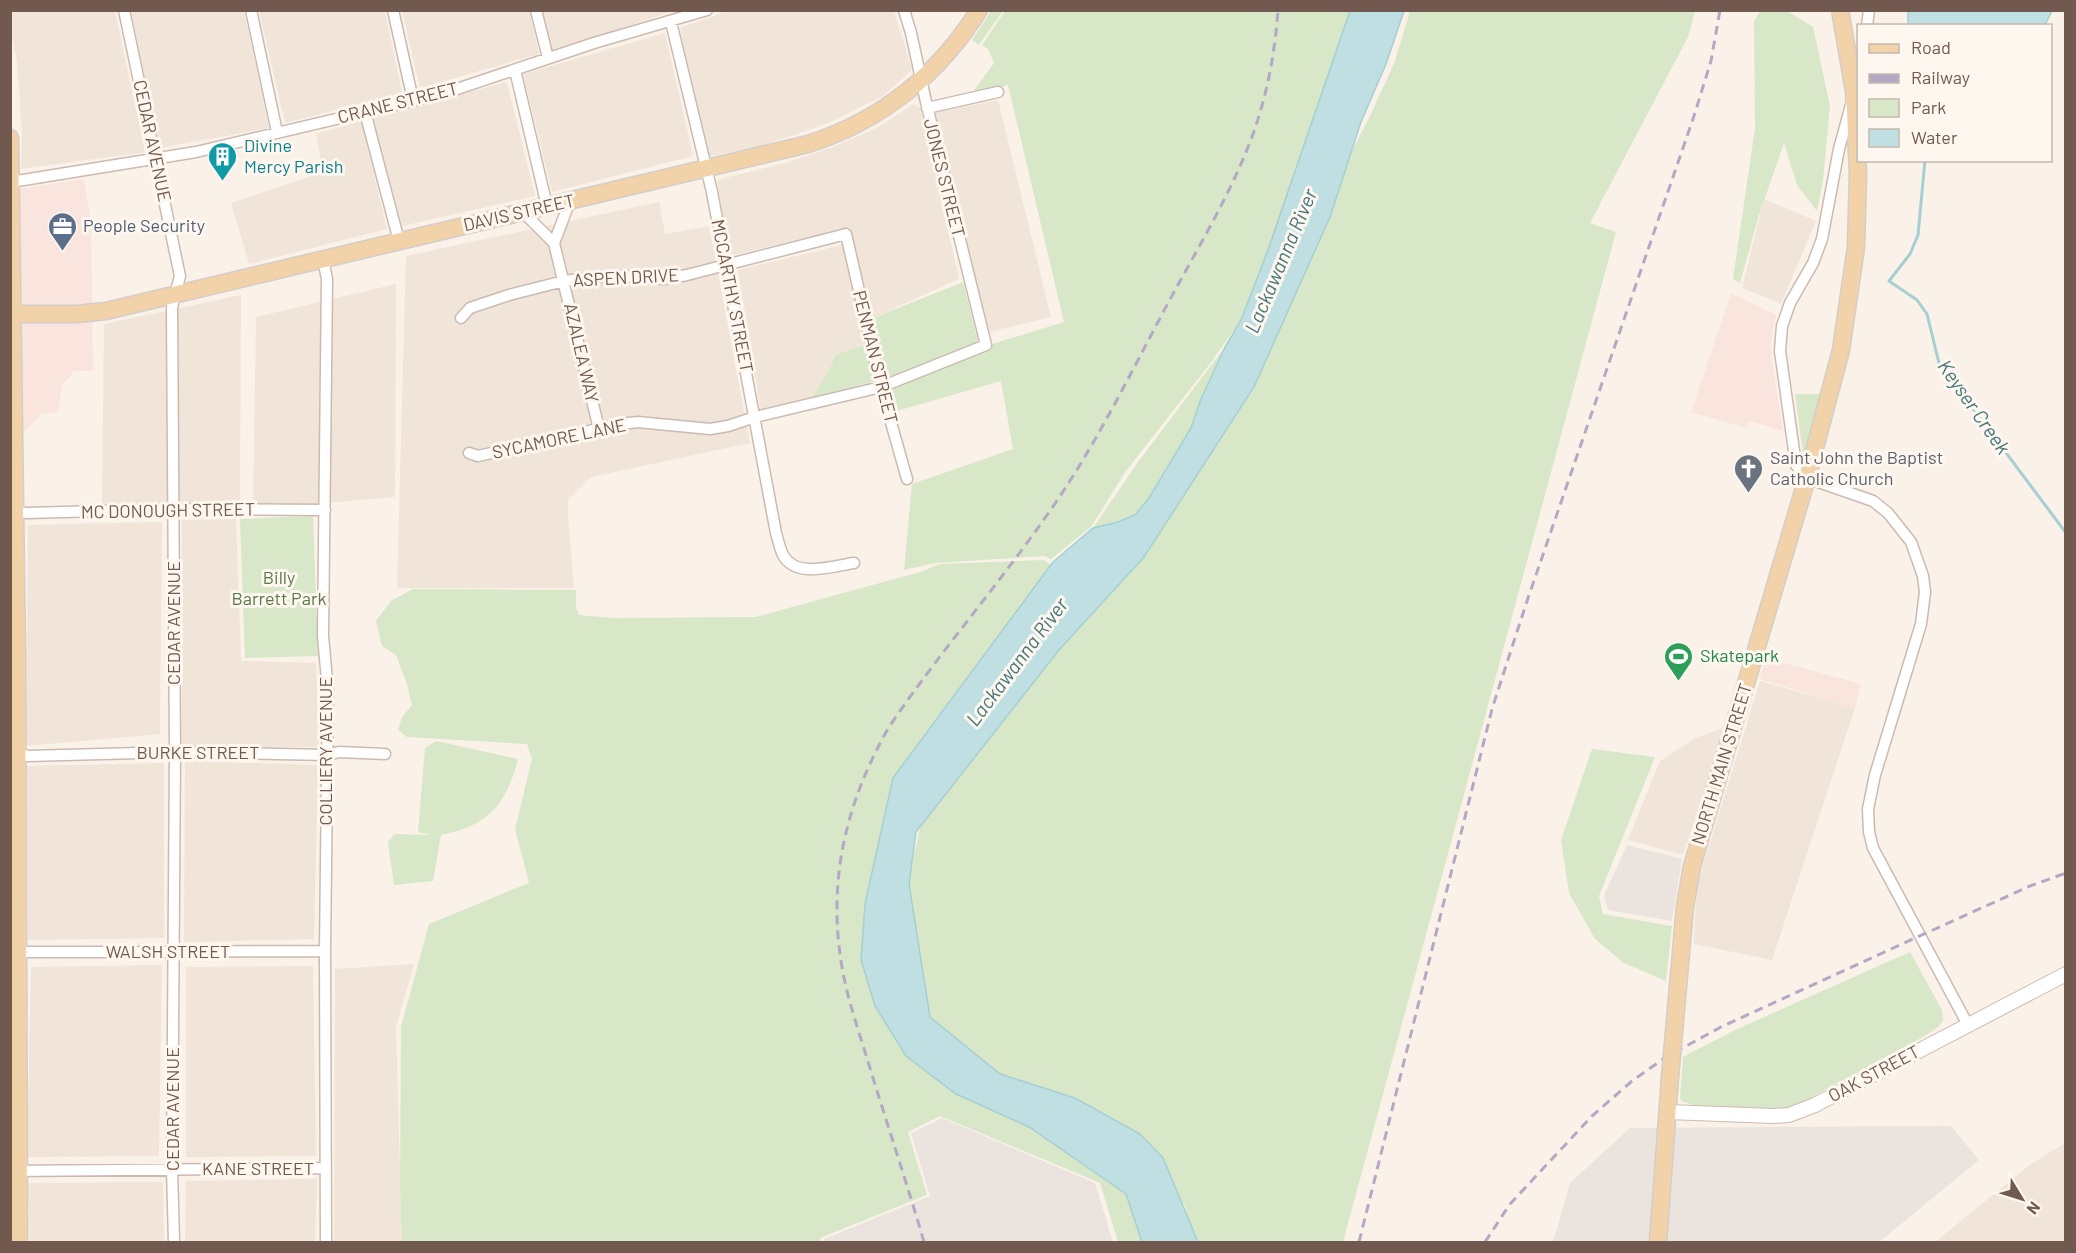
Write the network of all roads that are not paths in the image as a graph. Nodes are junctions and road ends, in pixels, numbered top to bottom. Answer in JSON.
{"nodes":[{"id":1,"x":124,"y":10,"type":"edge"},
{"id":2,"x":251,"y":10,"type":"edge"},
{"id":3,"x":393,"y":10,"type":"edge"},
{"id":4,"x":536,"y":10,"type":"edge"},
{"id":5,"x":707,"y":10,"type":"edge"},
{"id":6,"x":904,"y":10,"type":"edge"},
{"id":7,"x":979,"y":10,"type":"edge"},
{"id":8,"x":1840,"y":10,"type":"edge"},
{"id":9,"x":694,"y":13,"type":"edge"},
{"id":10,"x":671,"y":22,"type":"junction"},
{"id":11,"x":548,"y":58,"type":"junction"},
{"id":12,"x":515,"y":70,"type":"junction"},
{"id":13,"x":1857,"y":77,"type":"edge"},
{"id":14,"x":922,"y":80,"type":"junction"},
{"id":15,"x":998,"y":92,"type":"dead end"},
{"id":16,"x":1854,"y":92,"type":"junction"},
{"id":17,"x":413,"y":100,"type":"junction"},
{"id":18,"x":927,"y":108,"type":"junction"},
{"id":19,"x":365,"y":112,"type":"junction"},
{"id":20,"x":277,"y":132,"type":"junction"},
{"id":21,"x":10,"y":138,"type":"edge"},
{"id":22,"x":1857,"y":154,"type":"edge"},
{"id":23,"x":155,"y":159,"type":"junction"},
{"id":24,"x":1857,"y":162,"type":"edge"},
{"id":25,"x":707,"y":169,"type":"junction"},
{"id":26,"x":11,"y":182,"type":"edge"},
{"id":27,"x":570,"y":201,"type":"junction"},
{"id":28,"x":547,"y":206,"type":"junction"},
{"id":29,"x":523,"y":212,"type":"junction"},
{"id":30,"x":846,"y":234,"type":"joint"},
{"id":31,"x":399,"y":241,"type":"junction"},
{"id":32,"x":554,"y":243,"type":"junction"},
{"id":33,"x":323,"y":259,"type":"junction"},
{"id":34,"x":726,"y":264,"type":"junction"},
{"id":35,"x":564,"y":281,"type":"junction"},
{"id":36,"x":174,"y":295,"type":"junction"},
{"id":37,"x":12,"y":314,"type":"edge"},
{"id":38,"x":461,"y":318,"type":"dead end"},
{"id":39,"x":881,"y":387,"type":"junction"},
{"id":40,"x":755,"y":417,"type":"junction"},
{"id":41,"x":598,"y":429,"type":"junction"},
{"id":42,"x":469,"y":453,"type":"dead end"},
{"id":43,"x":1806,"y":478,"type":"junction"},
{"id":44,"x":907,"y":479,"type":"dead end"},
{"id":45,"x":174,"y":509,"type":"junction"},
{"id":46,"x":325,"y":510,"type":"junction"},
{"id":47,"x":13,"y":511,"type":"edge"},
{"id":48,"x":854,"y":563,"type":"dead end"},
{"id":49,"x":175,"y":752,"type":"junction"},
{"id":50,"x":14,"y":753,"type":"edge"},
{"id":51,"x":385,"y":754,"type":"dead end"},
{"id":52,"x":328,"y":755,"type":"junction"},
{"id":53,"x":175,"y":951,"type":"junction"},
{"id":54,"x":325,"y":951,"type":"junction"},
{"id":55,"x":14,"y":952,"type":"edge"},
{"id":56,"x":2066,"y":974,"type":"edge"},
{"id":57,"x":1968,"y":1025,"type":"junction"},
{"id":58,"x":1668,"y":1112,"type":"junction"},
{"id":59,"x":326,"y":1168,"type":"junction"},
{"id":60,"x":172,"y":1169,"type":"junction"},
{"id":61,"x":14,"y":1171,"type":"edge"},
{"id":62,"x":19,"y":1242,"type":"edge"},
{"id":63,"x":174,"y":1242,"type":"edge"},
{"id":64,"x":326,"y":1242,"type":"edge"},
{"id":65,"x":1658,"y":1242,"type":"edge"}],
"edges":[{"from":1,"to":23,"type":"street","name":"CEDAR AVENUE"},
{"from":2,"to":20,"type":"street"},
{"from":3,"to":17,"type":"street"},
{"from":4,"to":11,"type":"street"},
{"from":5,"to":9,"type":"street","name":"CRANE STREET"},
{"from":6,"to":14,"type":"street","name":"JONES STREET"},
{"from":7,"to":14,"type":"main road","name":"DAVIS STREET"},
{"from":8,"to":16,"type":"main road","name":"NORTH MAIN STREET"},
{"from":9,"to":10,"type":"street","name":"CRANE STREET"},
{"from":10,"to":11,"type":"street","name":"CRANE STREET"},
{"from":10,"to":25,"type":"street","name":"MCCARTHY STREET"},
{"from":11,"to":12,"type":"street","name":"CRANE STREET"},
{"from":12,"to":17,"type":"street","name":"CRANE STREET"},
{"from":12,"to":28,"type":"street"},
{"from":13,"to":16,"type":"street"},
{"from":14,"to":18,"type":"street","name":"JONES STREET"},
{"from":14,"to":25,"type":"main road","name":"DAVIS STREET"},
{"from":15,"to":18,"type":"street"},
{"from":16,"to":22,"type":"main road","name":"NORTH MAIN STREET"},
{"from":16,"to":43,"type":"street"},
{"from":17,"to":19,"type":"street","name":"CRANE STREET"},
{"from":18,"to":39,"type":"street","name":"JONES STREET"},
{"from":19,"to":20,"type":"street","name":"CRANE STREET"},
{"from":19,"to":31,"type":"street"},
{"from":20,"to":23,"type":"street","name":"CRANE STREET"},
{"from":21,"to":26,"type":"main road"},
{"from":23,"to":26,"type":"street","name":"CRANE STREET"},
{"from":23,"to":36,"type":"street","name":"CEDAR AVENUE"},
{"from":24,"to":43,"type":"main road","name":"NORTH MAIN STREET"},
{"from":25,"to":27,"type":"main road","name":"DAVIS STREET"},
{"from":25,"to":34,"type":"street","name":"MCCARTHY STREET"},
{"from":26,"to":37,"type":"main road"},
{"from":27,"to":28,"type":"main road","name":"DAVIS STREET"},
{"from":27,"to":32,"type":"street"},
{"from":28,"to":29,"type":"main road","name":"DAVIS STREET"},
{"from":29,"to":31,"type":"main road","name":"DAVIS STREET"},
{"from":29,"to":32,"type":"street"},
{"from":30,"to":34,"type":"street","name":"ASPEN DRIVE"},
{"from":30,"to":39,"type":"street","name":"PENMAN STREET"},
{"from":31,"to":33,"type":"main road","name":"DAVIS STREET"},
{"from":32,"to":35,"type":"street","name":"AZALEA WAY"},
{"from":33,"to":36,"type":"main road","name":"DAVIS STREET"},
{"from":33,"to":46,"type":"street","name":"COLLIERY AVENUE"},
{"from":34,"to":35,"type":"street","name":"ASPEN DRIVE"},
{"from":34,"to":40,"type":"street","name":"MCCARTHY STREET"},
{"from":35,"to":38,"type":"street","name":"ASPEN DRIVE"},
{"from":35,"to":41,"type":"street","name":"AZALEA WAY"},
{"from":36,"to":37,"type":"main road","name":"DAVIS STREET"},
{"from":36,"to":45,"type":"street","name":"CEDAR AVENUE"},
{"from":37,"to":47,"type":"main road"},
{"from":39,"to":40,"type":"street"},
{"from":39,"to":44,"type":"street","name":"PENMAN STREET"},
{"from":40,"to":41,"type":"street","name":"SYCAMORE LANE"},
{"from":40,"to":48,"type":"street","name":"MCCARTHY STREET"},
{"from":41,"to":42,"type":"street","name":"SYCAMORE LANE"},
{"from":43,"to":57,"type":"street"},
{"from":43,"to":58,"type":"main road","name":"NORTH MAIN STREET","bridge":true},
{"from":45,"to":46,"type":"street","name":"MC DONOUGH STREET"},
{"from":45,"to":47,"type":"street","name":"MC DONOUGH STREET"},
{"from":45,"to":49,"type":"street","name":"CEDAR AVENUE"},
{"from":46,"to":52,"type":"street","name":"COLLIERY AVENUE"},
{"from":47,"to":50,"type":"main road"},
{"from":49,"to":50,"type":"street","name":"BURKE STREET"},
{"from":49,"to":52,"type":"street","name":"BURKE STREET"},
{"from":49,"to":53,"type":"street","name":"CEDAR AVENUE"},
{"from":50,"to":55,"type":"main road"},
{"from":51,"to":52,"type":"street","name":"BURKE STREET"},
{"from":52,"to":54,"type":"street","name":"COLLIERY AVENUE"},
{"from":53,"to":54,"type":"street","name":"WALSH STREET"},
{"from":53,"to":55,"type":"street","name":"WALSH STREET"},
{"from":53,"to":60,"type":"street","name":"CEDAR AVENUE"},
{"from":54,"to":59,"type":"street","name":"COLLIERY AVENUE"},
{"from":55,"to":61,"type":"main road"},
{"from":56,"to":57,"type":"street","name":"OAK STREET"},
{"from":57,"to":58,"type":"street","name":"OAK STREET"},
{"from":58,"to":65,"type":"main road","name":"NORTH MAIN STREET"},
{"from":59,"to":60,"type":"street","name":"KANE STREET"},
{"from":59,"to":64,"type":"street","name":"COLLIERY AVENUE"},
{"from":60,"to":61,"type":"street","name":"KANE STREET"},
{"from":60,"to":63,"type":"street","name":"CEDAR AVENUE"},
{"from":61,"to":62,"type":"main road"}]}
